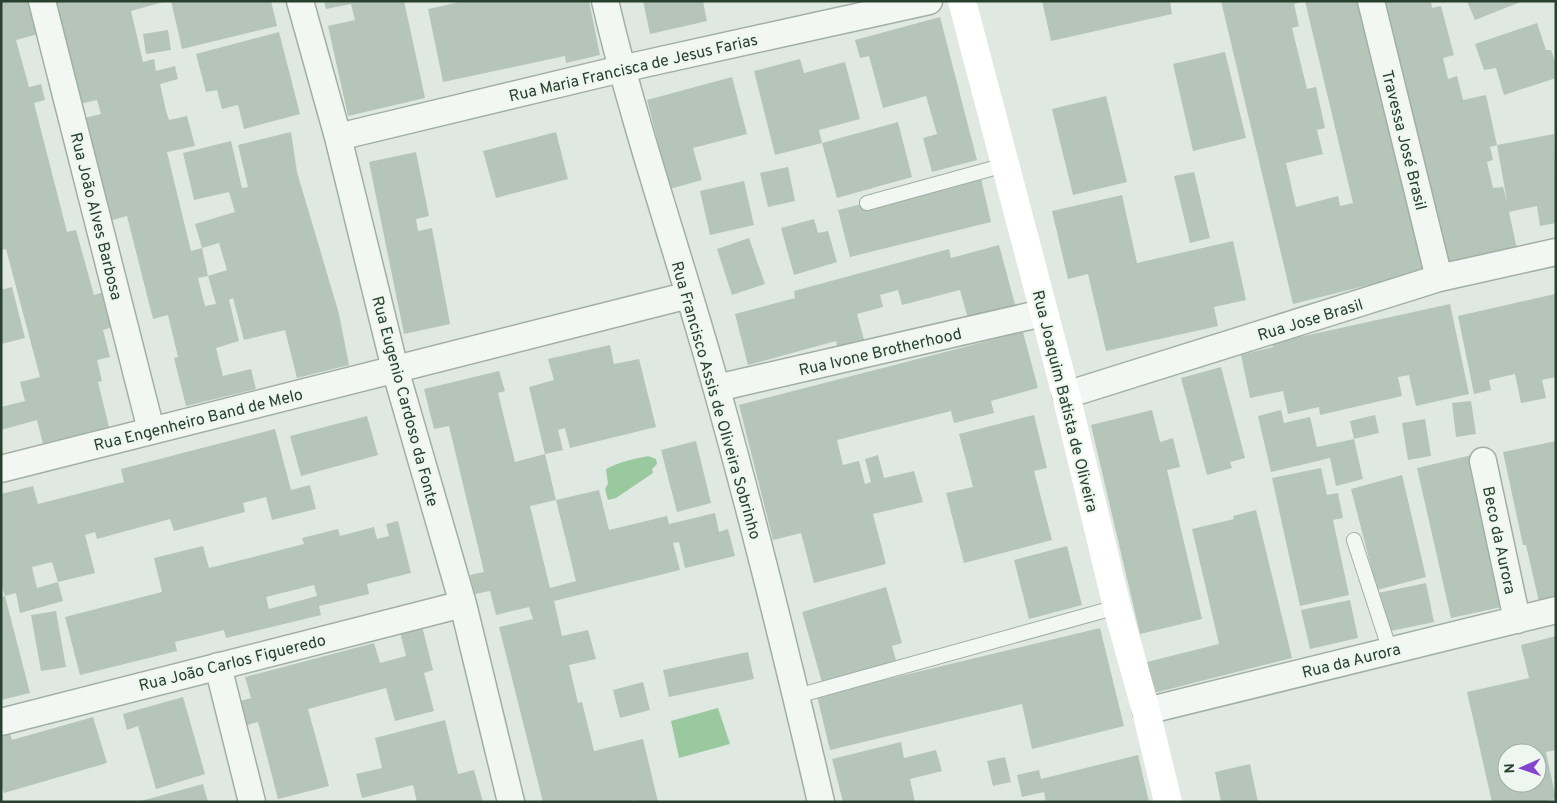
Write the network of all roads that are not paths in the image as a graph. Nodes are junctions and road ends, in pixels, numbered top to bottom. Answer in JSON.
{"nodes":[{"id":1,"x":42,"y":1,"type":"edge"},
{"id":2,"x":300,"y":1,"type":"edge"},
{"id":3,"x":605,"y":1,"type":"edge"},
{"id":4,"x":930,"y":1,"type":"edge"},
{"id":5,"x":962,"y":1,"type":"edge"},
{"id":6,"x":1371,"y":1,"type":"edge"},
{"id":7,"x":621,"y":69,"type":"junction"},
{"id":8,"x":338,"y":137,"type":"junction"},
{"id":9,"x":1005,"y":165,"type":"junction"},
{"id":10,"x":867,"y":203,"type":"dead end"},
{"id":11,"x":1556,"y":252,"type":"edge"},
{"id":12,"x":1438,"y":278,"type":"junction"},
{"id":13,"x":688,"y":295,"type":"junction"},
{"id":14,"x":1043,"y":313,"type":"junction"},
{"id":15,"x":395,"y":369,"type":"junction"},
{"id":16,"x":717,"y":388,"type":"junction"},
{"id":17,"x":1066,"y":395,"type":"junction"},
{"id":18,"x":151,"y":430,"type":"junction"},
{"id":19,"x":1483,"y":461,"type":"dead end"},
{"id":20,"x":1,"y":469,"type":"edge"},
{"id":21,"x":1354,"y":540,"type":"dead end"},
{"id":22,"x":463,"y":604,"type":"junction"},
{"id":23,"x":1117,"y":607,"type":"junction"},
{"id":24,"x":1556,"y":610,"type":"edge"},
{"id":25,"x":1517,"y":620,"type":"junction"},
{"id":26,"x":1390,"y":651,"type":"junction"},
{"id":27,"x":218,"y":666,"type":"junction"},
{"id":28,"x":796,"y":696,"type":"junction"},
{"id":29,"x":1146,"y":711,"type":"junction"},
{"id":30,"x":1,"y":722,"type":"edge"},
{"id":31,"x":252,"y":802,"type":"edge"},
{"id":32,"x":511,"y":802,"type":"edge"},
{"id":33,"x":821,"y":802,"type":"edge"},
{"id":34,"x":1168,"y":802,"type":"edge"}],
"edges":[{"from":1,"to":18,"type":"street","name":"Rua João Alves Barbosa"},
{"from":2,"to":8,"type":"street","name":"Rua Eugenio Cardoso da Fonte"},
{"from":3,"to":7,"type":"street","name":"Rua Francisco Assis de Oliveira Sobrinho"},
{"from":4,"to":7,"type":"street","name":"Rua Maria Francisca de Jesus Farias"},
{"from":5,"to":9,"type":"street","name":"Rua Joaquim Batista de Oliveira"},
{"from":6,"to":12,"type":"street","name":"Travessa José Brasil"},
{"from":7,"to":8,"type":"street","name":"Rua Maria Francisca de Jesus Farias"},
{"from":7,"to":13,"type":"street","name":"Rua Francisco Assis de Oliveira Sobrinho"},
{"from":8,"to":15,"type":"street","name":"Rua Eugenio Cardoso da Fonte"},
{"from":9,"to":10,"type":"lane"},
{"from":9,"to":14,"type":"street","name":"Rua Joaquim Batista de Oliveira"},
{"from":11,"to":12,"type":"street","name":"Rua Jose Brasil"},
{"from":12,"to":17,"type":"street","name":"Rua Jose Brasil"},
{"from":13,"to":15,"type":"street","name":"Rua Engenheiro Band de Melo"},
{"from":13,"to":16,"type":"street","name":"Rua Francisco Assis de Oliveira Sobrinho"},
{"from":14,"to":16,"type":"street","name":"Rua Ivone Brotherhood"},
{"from":14,"to":17,"type":"street","name":"Rua Joaquim Batista de Oliveira"},
{"from":15,"to":18,"type":"street","name":"Rua Engenheiro Band de Melo"},
{"from":15,"to":22,"type":"street","name":"Rua Eugenio Cardoso da Fonte"},
{"from":16,"to":28,"type":"street","name":"Rua Francisco Assis de Oliveira Sobrinho"},
{"from":17,"to":23,"type":"street","name":"Rua Joaquim Batista de Oliveira"},
{"from":18,"to":20,"type":"street","name":"Rua Engenheiro Band de Melo"},
{"from":19,"to":25,"type":"street","name":"Beco da Aurora"},
{"from":21,"to":26,"type":"lane"},
{"from":22,"to":27,"type":"street","name":"Rua João Carlos Figueredo"},
{"from":22,"to":32,"type":"street","name":"Rua Eugenio Cardoso da Fonte"},
{"from":23,"to":28,"type":"lane"},
{"from":23,"to":29,"type":"street","name":"Rua Joaquim Batista de Oliveira"},
{"from":24,"to":25,"type":"street","name":"Rua da Aurora"},
{"from":25,"to":26,"type":"street","name":"Rua da Aurora"},
{"from":26,"to":29,"type":"street","name":"Rua da Aurora"},
{"from":27,"to":30,"type":"street","name":"Rua João Carlos Figueredo"},
{"from":27,"to":31,"type":"street"},
{"from":28,"to":33,"type":"street","name":"Rua Francisco Assis de Oliveira Sobrinho"},
{"from":29,"to":34,"type":"street","name":"Rua Joaquim Batista de Oliveira"}]}
